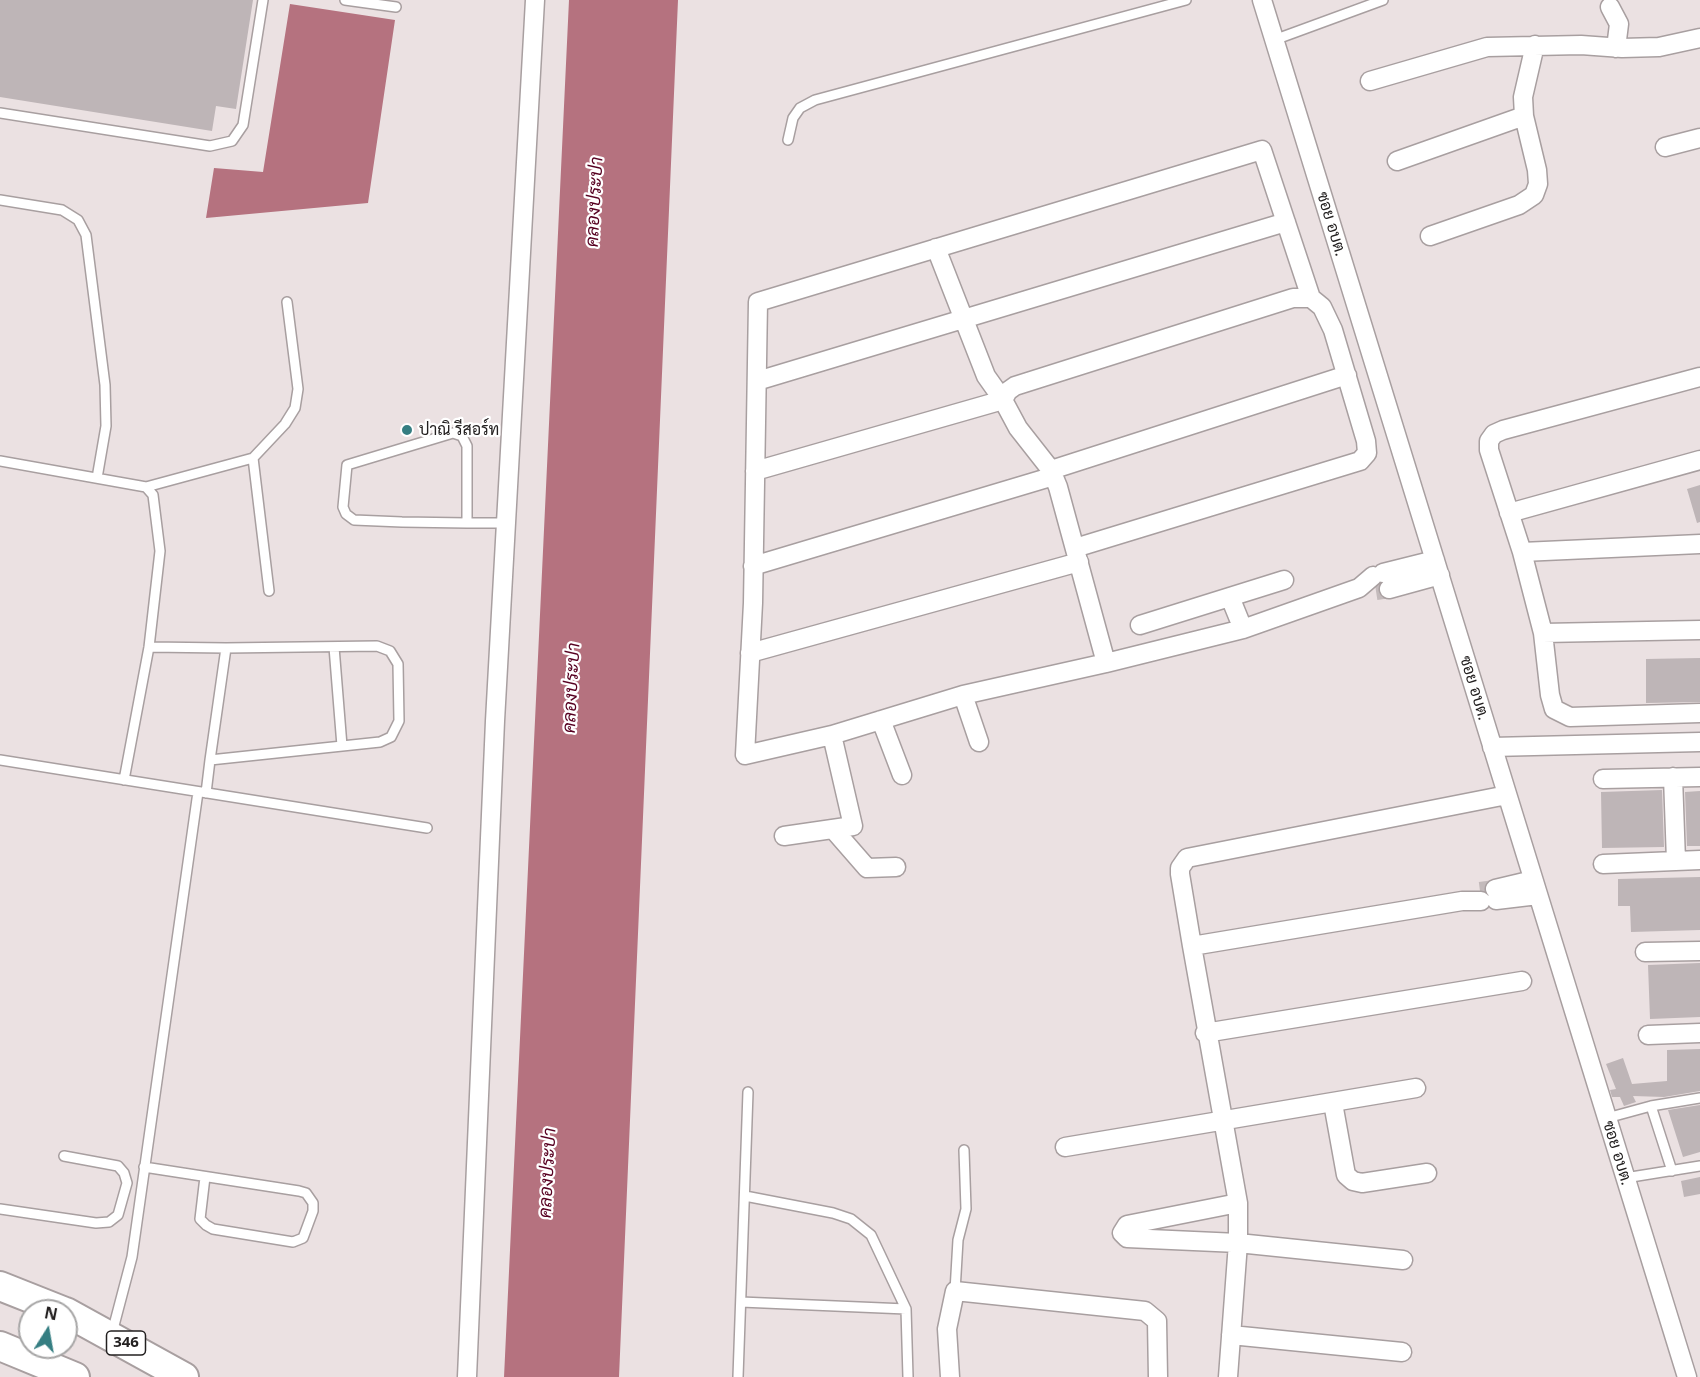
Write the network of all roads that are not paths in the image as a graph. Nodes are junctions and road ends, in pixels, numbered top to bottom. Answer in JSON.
{"nodes":[{"id":1,"x":263,"y":0,"type":"edge"},
{"id":2,"x":345,"y":0,"type":"edge"},
{"id":3,"x":535,"y":0,"type":"edge"},
{"id":4,"x":1186,"y":0,"type":"edge"},
{"id":5,"x":1262,"y":0,"type":"edge"},
{"id":6,"x":1383,"y":0,"type":"edge"},
{"id":7,"x":396,"y":7,"type":"dead end"},
{"id":8,"x":1610,"y":7,"type":"dead end"},
{"id":9,"x":1700,"y":39,"type":"edge"},
{"id":10,"x":1274,"y":40,"type":"junction"},
{"id":11,"x":1535,"y":45,"type":"junction"},
{"id":12,"x":1616,"y":48,"type":"junction"},
{"id":13,"x":1370,"y":81,"type":"dead end"},
{"id":14,"x":0,"y":113,"type":"edge"},
{"id":15,"x":1524,"y":116,"type":"junction"},
{"id":16,"x":1700,"y":138,"type":"edge"},
{"id":17,"x":788,"y":140,"type":"dead end"},
{"id":18,"x":1665,"y":147,"type":"dead end"},
{"id":19,"x":1397,"y":161,"type":"dead end"},
{"id":20,"x":0,"y":200,"type":"edge"},
{"id":21,"x":1286,"y":222,"type":"junction"},
{"id":22,"x":1430,"y":236,"type":"dead end"},
{"id":23,"x":936,"y":248,"type":"junction"},
{"id":24,"x":1311,"y":298,"type":"junction"},
{"id":25,"x":287,"y":302,"type":"dead end"},
{"id":26,"x":964,"y":319,"type":"junction"},
{"id":27,"x":1347,"y":375,"type":"junction"},
{"id":28,"x":1700,"y":376,"type":"edge"},
{"id":29,"x":757,"y":381,"type":"junction"},
{"id":30,"x":1003,"y":400,"type":"junction"},
{"id":31,"x":254,"y":458,"type":"junction"},
{"id":32,"x":1700,"y":460,"type":"edge"},
{"id":33,"x":0,"y":461,"type":"edge"},
{"id":34,"x":755,"y":471,"type":"junction"},
{"id":35,"x":1052,"y":473,"type":"junction"},
{"id":36,"x":97,"y":478,"type":"junction"},
{"id":37,"x":146,"y":486,"type":"junction"},
{"id":38,"x":1509,"y":513,"type":"junction"},
{"id":39,"x":467,"y":523,"type":"junction"},
{"id":40,"x":508,"y":523,"type":"junction"},
{"id":41,"x":1700,"y":544,"type":"edge"},
{"id":42,"x":1522,"y":552,"type":"junction"},
{"id":43,"x":1077,"y":555,"type":"junction"},
{"id":44,"x":753,"y":566,"type":"junction"},
{"id":45,"x":1437,"y":567,"type":"junction"},
{"id":46,"x":1284,"y":580,"type":"dead end"},
{"id":47,"x":268,"y":591,"type":"dead end"},
{"id":48,"x":1230,"y":597,"type":"junction"},
{"id":49,"x":1140,"y":625,"type":"dead end"},
{"id":50,"x":1243,"y":629,"type":"junction"},
{"id":51,"x":1700,"y":630,"type":"edge"},
{"id":52,"x":1543,"y":633,"type":"junction"},
{"id":53,"x":334,"y":646,"type":"junction"},
{"id":54,"x":149,"y":647,"type":"junction"},
{"id":55,"x":226,"y":648,"type":"junction"},
{"id":56,"x":750,"y":653,"type":"junction"},
{"id":57,"x":1106,"y":663,"type":"junction"},
{"id":58,"x":963,"y":695,"type":"junction"},
{"id":59,"x":1700,"y":713,"type":"edge"},
{"id":60,"x":1570,"y":717,"type":"junction"},
{"id":61,"x":881,"y":720,"type":"junction"},
{"id":62,"x":832,"y":735,"type":"junction"},
{"id":63,"x":979,"y":742,"type":"dead end"},
{"id":64,"x":1700,"y":742,"type":"edge"},
{"id":65,"x":1572,"y":745,"type":"junction"},
{"id":66,"x":342,"y":746,"type":"junction"},
{"id":67,"x":1492,"y":747,"type":"junction"},
{"id":68,"x":210,"y":759,"type":"junction"},
{"id":69,"x":0,"y":760,"type":"edge"},
{"id":70,"x":902,"y":775,"type":"dead end"},
{"id":71,"x":1673,"y":777,"type":"junction"},
{"id":72,"x":1700,"y":777,"type":"edge"},
{"id":73,"x":1603,"y":779,"type":"dead end"},
{"id":74,"x":124,"y":780,"type":"junction"},
{"id":75,"x":202,"y":793,"type":"junction"},
{"id":76,"x":1508,"y":795,"type":"junction"},
{"id":77,"x":427,"y":828,"type":"dead end"},
{"id":78,"x":833,"y":829,"type":"junction"},
{"id":79,"x":784,"y":836,"type":"dead end"},
{"id":80,"x":1700,"y":860,"type":"edge"},
{"id":81,"x":1676,"y":861,"type":"junction"},
{"id":82,"x":1603,"y":864,"type":"dead end"},
{"id":83,"x":896,"y":867,"type":"dead end"},
{"id":84,"x":1536,"y":887,"type":"junction"},
{"id":85,"x":1192,"y":946,"type":"junction"},
{"id":86,"x":1700,"y":951,"type":"edge"},
{"id":87,"x":1645,"y":952,"type":"dead end"},
{"id":88,"x":1522,"y":981,"type":"dead end"},
{"id":89,"x":1205,"y":1033,"type":"junction"},
{"id":90,"x":1700,"y":1033,"type":"edge"},
{"id":91,"x":1648,"y":1035,"type":"dead end"},
{"id":92,"x":1416,"y":1088,"type":"dead end"},
{"id":93,"x":748,"y":1092,"type":"dead end"},
{"id":94,"x":1700,"y":1098,"type":"edge"},
{"id":95,"x":1333,"y":1103,"type":"junction"},
{"id":96,"x":1651,"y":1106,"type":"junction"},
{"id":97,"x":1607,"y":1118,"type":"junction"},
{"id":98,"x":1223,"y":1122,"type":"junction"},
{"id":99,"x":1065,"y":1147,"type":"dead end"},
{"id":100,"x":964,"y":1150,"type":"dead end"},
{"id":101,"x":64,"y":1156,"type":"dead end"},
{"id":102,"x":1700,"y":1166,"type":"edge"},
{"id":103,"x":144,"y":1167,"type":"junction"},
{"id":104,"x":1672,"y":1171,"type":"junction"},
{"id":105,"x":1427,"y":1173,"type":"dead end"},
{"id":106,"x":205,"y":1177,"type":"junction"},
{"id":107,"x":1625,"y":1178,"type":"junction"},
{"id":108,"x":745,"y":1196,"type":"junction"},
{"id":109,"x":1238,"y":1203,"type":"junction"},
{"id":110,"x":0,"y":1209,"type":"edge"},
{"id":111,"x":1238,"y":1243,"type":"junction"},
{"id":112,"x":1403,"y":1260,"type":"dead end"},
{"id":113,"x":0,"y":1286,"type":"edge"},
{"id":114,"x":955,"y":1291,"type":"junction"},
{"id":115,"x":32,"y":1299,"type":"edge"},
{"id":116,"x":741,"y":1302,"type":"junction"},
{"id":117,"x":906,"y":1309,"type":"junction"},
{"id":118,"x":78,"y":1318,"type":"edge"},
{"id":119,"x":111,"y":1335,"type":"junction"},
{"id":120,"x":1231,"y":1335,"type":"junction"},
{"id":121,"x":0,"y":1346,"type":"edge"},
{"id":122,"x":1402,"y":1352,"type":"dead end"},
{"id":123,"x":75,"y":1377,"type":"edge"},
{"id":124,"x":184,"y":1377,"type":"edge"},
{"id":125,"x":467,"y":1377,"type":"edge"},
{"id":126,"x":738,"y":1377,"type":"edge"},
{"id":127,"x":908,"y":1377,"type":"edge"},
{"id":128,"x":950,"y":1377,"type":"edge"},
{"id":129,"x":1158,"y":1377,"type":"edge"},
{"id":130,"x":1228,"y":1377,"type":"edge"},
{"id":131,"x":1687,"y":1377,"type":"edge"}],
"edges":[{"from":1,"to":14,"type":"lane"},
{"from":2,"to":7,"type":"lane"},
{"from":3,"to":40,"type":"street"},
{"from":4,"to":17,"type":"lane"},
{"from":5,"to":10,"type":"street","name":"ซอย อบต."},
{"from":6,"to":10,"type":"lane"},
{"from":8,"to":12,"type":"street"},
{"from":9,"to":12,"type":"street"},
{"from":10,"to":45,"type":"street","name":"ซอย อบต."},
{"from":11,"to":12,"type":"street"},
{"from":11,"to":13,"type":"street"},
{"from":11,"to":15,"type":"street"},
{"from":15,"to":19,"type":"street"},
{"from":15,"to":22,"type":"street"},
{"from":16,"to":18,"type":"street"},
{"from":20,"to":36,"type":"lane"},
{"from":21,"to":23,"type":"street"},
{"from":21,"to":24,"type":"street"},
{"from":21,"to":26,"type":"street"},
{"from":23,"to":26,"type":"street"},
{"from":23,"to":29,"type":"street"},
{"from":24,"to":27,"type":"street"},
{"from":24,"to":30,"type":"street"},
{"from":25,"to":31,"type":"lane"},
{"from":26,"to":29,"type":"street"},
{"from":26,"to":30,"type":"street"},
{"from":27,"to":35,"type":"street"},
{"from":27,"to":43,"type":"street"},
{"from":28,"to":38,"type":"street"},
{"from":29,"to":34,"type":"street"},
{"from":30,"to":34,"type":"street"},
{"from":30,"to":35,"type":"street"},
{"from":31,"to":37,"type":"lane"},
{"from":31,"to":47,"type":"lane"},
{"from":32,"to":38,"type":"street"},
{"from":33,"to":36,"type":"lane"},
{"from":34,"to":44,"type":"street"},
{"from":35,"to":43,"type":"street"},
{"from":35,"to":44,"type":"street"},
{"from":36,"to":37,"type":"lane"},
{"from":37,"to":54,"type":"lane"},
{"from":38,"to":42,"type":"street"},
{"from":39,"to":39,"type":"lane"},
{"from":39,"to":40,"type":"lane"},
{"from":40,"to":125,"type":"street"},
{"from":41,"to":42,"type":"street"},
{"from":42,"to":52,"type":"street"},
{"from":43,"to":56,"type":"street"},
{"from":43,"to":57,"type":"street"},
{"from":44,"to":56,"type":"street"},
{"from":45,"to":50,"type":"street"},
{"from":45,"to":67,"type":"street","name":"ซอย อบต."},
{"from":46,"to":48,"type":"street"},
{"from":48,"to":49,"type":"street"},
{"from":48,"to":50,"type":"street"},
{"from":50,"to":57,"type":"street"},
{"from":51,"to":52,"type":"street"},
{"from":52,"to":60,"type":"street"},
{"from":53,"to":55,"type":"lane"},
{"from":53,"to":66,"type":"lane"},
{"from":53,"to":66,"type":"lane"},
{"from":54,"to":55,"type":"lane"},
{"from":54,"to":74,"type":"lane"},
{"from":55,"to":68,"type":"lane"},
{"from":56,"to":62,"type":"street"},
{"from":57,"to":58,"type":"street"},
{"from":58,"to":61,"type":"street"},
{"from":58,"to":63,"type":"street"},
{"from":59,"to":60,"type":"street"},
{"from":60,"to":65,"type":"street"},
{"from":61,"to":62,"type":"street"},
{"from":61,"to":70,"type":"street"},
{"from":62,"to":78,"type":"street"},
{"from":64,"to":65,"type":"street"},
{"from":65,"to":67,"type":"street"},
{"from":66,"to":68,"type":"lane"},
{"from":67,"to":76,"type":"street","name":"ซอย อบต."},
{"from":68,"to":75,"type":"lane"},
{"from":69,"to":74,"type":"lane"},
{"from":71,"to":72,"type":"street"},
{"from":71,"to":73,"type":"street"},
{"from":71,"to":81,"type":"street"},
{"from":74,"to":75,"type":"lane"},
{"from":75,"to":77,"type":"lane"},
{"from":75,"to":103,"type":"lane"},
{"from":76,"to":84,"type":"street","name":"ซอย อบต."},
{"from":76,"to":85,"type":"street"},
{"from":78,"to":79,"type":"street"},
{"from":78,"to":83,"type":"street"},
{"from":80,"to":81,"type":"street"},
{"from":81,"to":82,"type":"street"},
{"from":84,"to":85,"type":"street"},
{"from":84,"to":97,"type":"street","name":"ซอย อบต."},
{"from":85,"to":89,"type":"street"},
{"from":86,"to":87,"type":"street"},
{"from":88,"to":89,"type":"street"},
{"from":89,"to":98,"type":"street"},
{"from":90,"to":91,"type":"street"},
{"from":92,"to":95,"type":"street"},
{"from":93,"to":108,"type":"lane"},
{"from":94,"to":96,"type":"lane"},
{"from":95,"to":98,"type":"street"},
{"from":95,"to":105,"type":"street"},
{"from":96,"to":97,"type":"lane"},
{"from":96,"to":104,"type":"lane"},
{"from":97,"to":107,"type":"street","name":"ซอย อบต."},
{"from":98,"to":99,"type":"street"},
{"from":98,"to":109,"type":"street"},
{"from":100,"to":114,"type":"lane"},
{"from":101,"to":110,"type":"lane"},
{"from":102,"to":104,"type":"lane"},
{"from":103,"to":106,"type":"lane"},
{"from":103,"to":119,"type":"lane"},
{"from":104,"to":107,"type":"lane"},
{"from":106,"to":106,"type":"lane"},
{"from":107,"to":131,"type":"street","name":"ซอย อบต."},
{"from":108,"to":116,"type":"lane"},
{"from":108,"to":117,"type":"lane"},
{"from":109,"to":111,"type":"street"},
{"from":109,"to":111,"type":"street"},
{"from":111,"to":112,"type":"street"},
{"from":111,"to":120,"type":"street"},
{"from":113,"to":115,"type":"main road","number":"346"},
{"from":114,"to":128,"type":"street"},
{"from":114,"to":129,"type":"street"},
{"from":116,"to":117,"type":"lane"},
{"from":116,"to":126,"type":"lane"},
{"from":117,"to":127,"type":"lane"},
{"from":118,"to":119,"type":"main road","number":"346"},
{"from":119,"to":124,"type":"main road","number":"346"},
{"from":120,"to":122,"type":"street"},
{"from":120,"to":130,"type":"street"},
{"from":121,"to":123,"type":"main road"}]}
